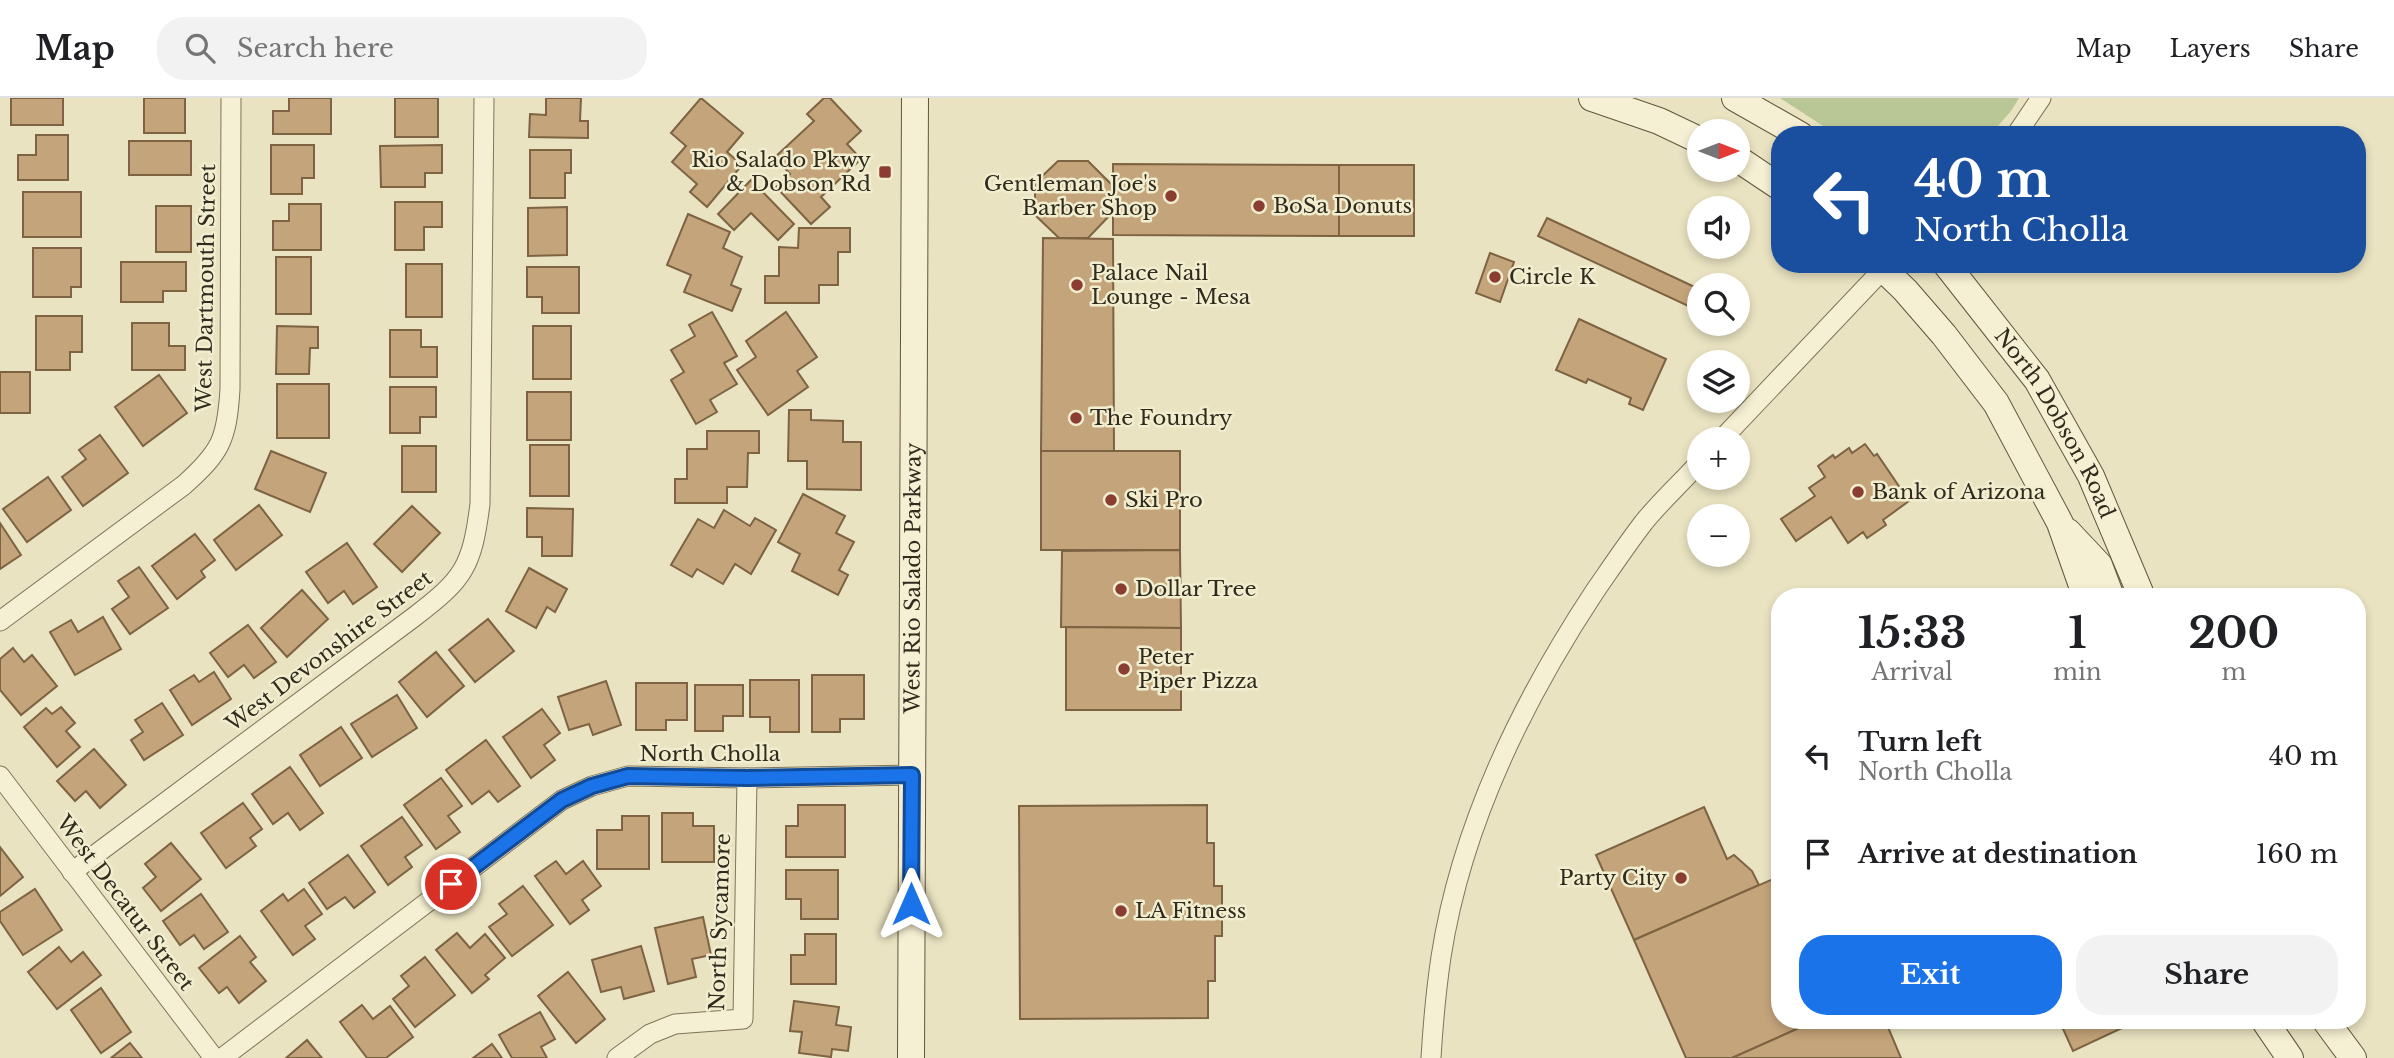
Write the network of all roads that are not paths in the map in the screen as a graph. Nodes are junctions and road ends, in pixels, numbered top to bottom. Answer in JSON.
{"nodes":[{"id":1,"x":231,"y":98,"type":"edge"},
{"id":2,"x":484,"y":98,"type":"edge"},
{"id":3,"x":915,"y":98,"type":"edge"},
{"id":4,"x":1592,"y":98,"type":"edge"},
{"id":5,"x":1735,"y":98,"type":"edge"},
{"id":6,"x":2041,"y":98,"type":"edge"},
{"id":7,"x":1784,"y":126,"type":"edge"},
{"id":8,"x":2022,"y":126,"type":"edge"},
{"id":9,"x":1687,"y":134,"type":"edge"},
{"id":10,"x":1750,"y":167,"type":"edge"},
{"id":11,"x":1771,"y":181,"type":"edge"},
{"id":12,"x":1876,"y":273,"type":"edge"},
{"id":13,"x":1889,"y":273,"type":"edge"},
{"id":14,"x":1953,"y":273,"type":"edge"},
{"id":15,"x":1733,"y":427,"type":"edge"},
{"id":16,"x":1687,"y":476,"type":"edge"},
{"id":17,"x":2060,"y":523,"type":"junction"},
{"id":18,"x":2083,"y":588,"type":"edge"},
{"id":19,"x":2108,"y":588,"type":"edge"},
{"id":20,"x":2138,"y":588,"type":"edge"},
{"id":21,"x":0,"y":621,"type":"edge"},
{"id":22,"x":912,"y":775,"type":"junction"},
{"id":23,"x":0,"y":776,"type":"edge"},
{"id":24,"x":747,"y":778,"type":"junction"},
{"id":25,"x":72,"y":872,"type":"junction"},
{"id":26,"x":2270,"y":1029,"type":"edge"},
{"id":27,"x":2332,"y":1029,"type":"edge"},
{"id":28,"x":214,"y":1058,"type":"edge"},
{"id":29,"x":222,"y":1058,"type":"edge"},
{"id":30,"x":617,"y":1058,"type":"edge"},
{"id":31,"x":911,"y":1058,"type":"edge"},
{"id":32,"x":1431,"y":1058,"type":"edge"},
{"id":33,"x":2290,"y":1058,"type":"edge"},
{"id":34,"x":2353,"y":1058,"type":"edge"}],
"edges":[{"from":1,"to":21,"type":"street","name":"West Dartmouth Street"},
{"from":2,"to":25,"type":"street","name":"West Devonshire Street"},
{"from":3,"to":22,"type":"main road","name":"West Rio Salado Parkway"},
{"from":4,"to":9,"type":"main road"},
{"from":5,"to":7,"type":"main road"},
{"from":6,"to":8,"type":"street"},
{"from":10,"to":11,"type":"main road"},
{"from":12,"to":15,"type":"street"},
{"from":13,"to":17,"type":"main road","name":"North Dobson Road"},
{"from":14,"to":20,"type":"main road","name":"North Dobson Road"},
{"from":16,"to":32,"type":"street"},
{"from":17,"to":18,"type":"main road","name":"North Dobson Road"},
{"from":17,"to":19,"type":"main road"},
{"from":22,"to":24,"type":"street","name":"North Cholla"},
{"from":22,"to":31,"type":"main road","name":"West Rio Salado Parkway"},
{"from":23,"to":25,"type":"street","name":"West Decatur Street"},
{"from":24,"to":29,"type":"street","name":"North Cholla"},
{"from":24,"to":30,"type":"street","name":"North Sycamore"},
{"from":25,"to":28,"type":"street","name":"West Decatur Street"},
{"from":26,"to":33,"type":"main road"},
{"from":27,"to":34,"type":"main road"}]}
